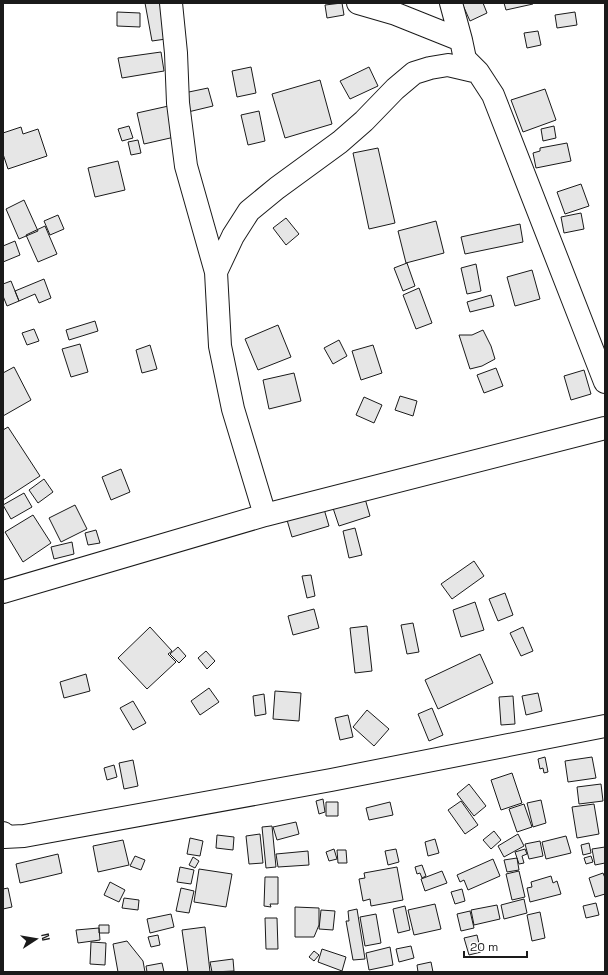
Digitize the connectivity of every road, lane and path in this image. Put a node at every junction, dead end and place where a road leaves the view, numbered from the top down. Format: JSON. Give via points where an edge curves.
{"nodes":[{"id":1,"x":171,"y":3,"type":"edge"},
{"id":2,"x":358,"y":3,"type":"edge"},
{"id":3,"x":451,"y":3,"type":"edge"},
{"id":4,"x":461,"y":40,"type":"junction"},
{"id":5,"x":478,"y":72,"type":"junction"},
{"id":6,"x":216,"y":272,"type":"junction"},
{"id":7,"x":605,"y":382,"type":"edge"},
{"id":8,"x":605,"y":428,"type":"edge"},
{"id":9,"x":265,"y":515,"type":"junction"},
{"id":10,"x":3,"y":592,"type":"edge"},
{"id":11,"x":605,"y":726,"type":"edge"},
{"id":12,"x":3,"y":833,"type":"edge"}],
"edges":[{"from":1,"to":6,"type":"street","via":[[178,103],[186,166]]},
{"from":2,"to":4,"type":"street","via":[[396,14]]},
{"from":3,"to":4,"type":"street"},
{"from":4,"to":5,"type":"street","via":[[465,59]]},
{"from":5,"to":6,"type":"street","via":[[448,65],[414,73],[364,122],[249,211],[232,236]]},
{"from":5,"to":7,"type":"street","via":[[493,95]]},
{"from":6,"to":9,"type":"street","via":[[220,346],[233,409]]},
{"from":8,"to":9,"type":"street"},
{"from":9,"to":10,"type":"street"},
{"from":11,"to":12,"type":"street","via":[[331,780],[24,836],[4,837]]}]}
